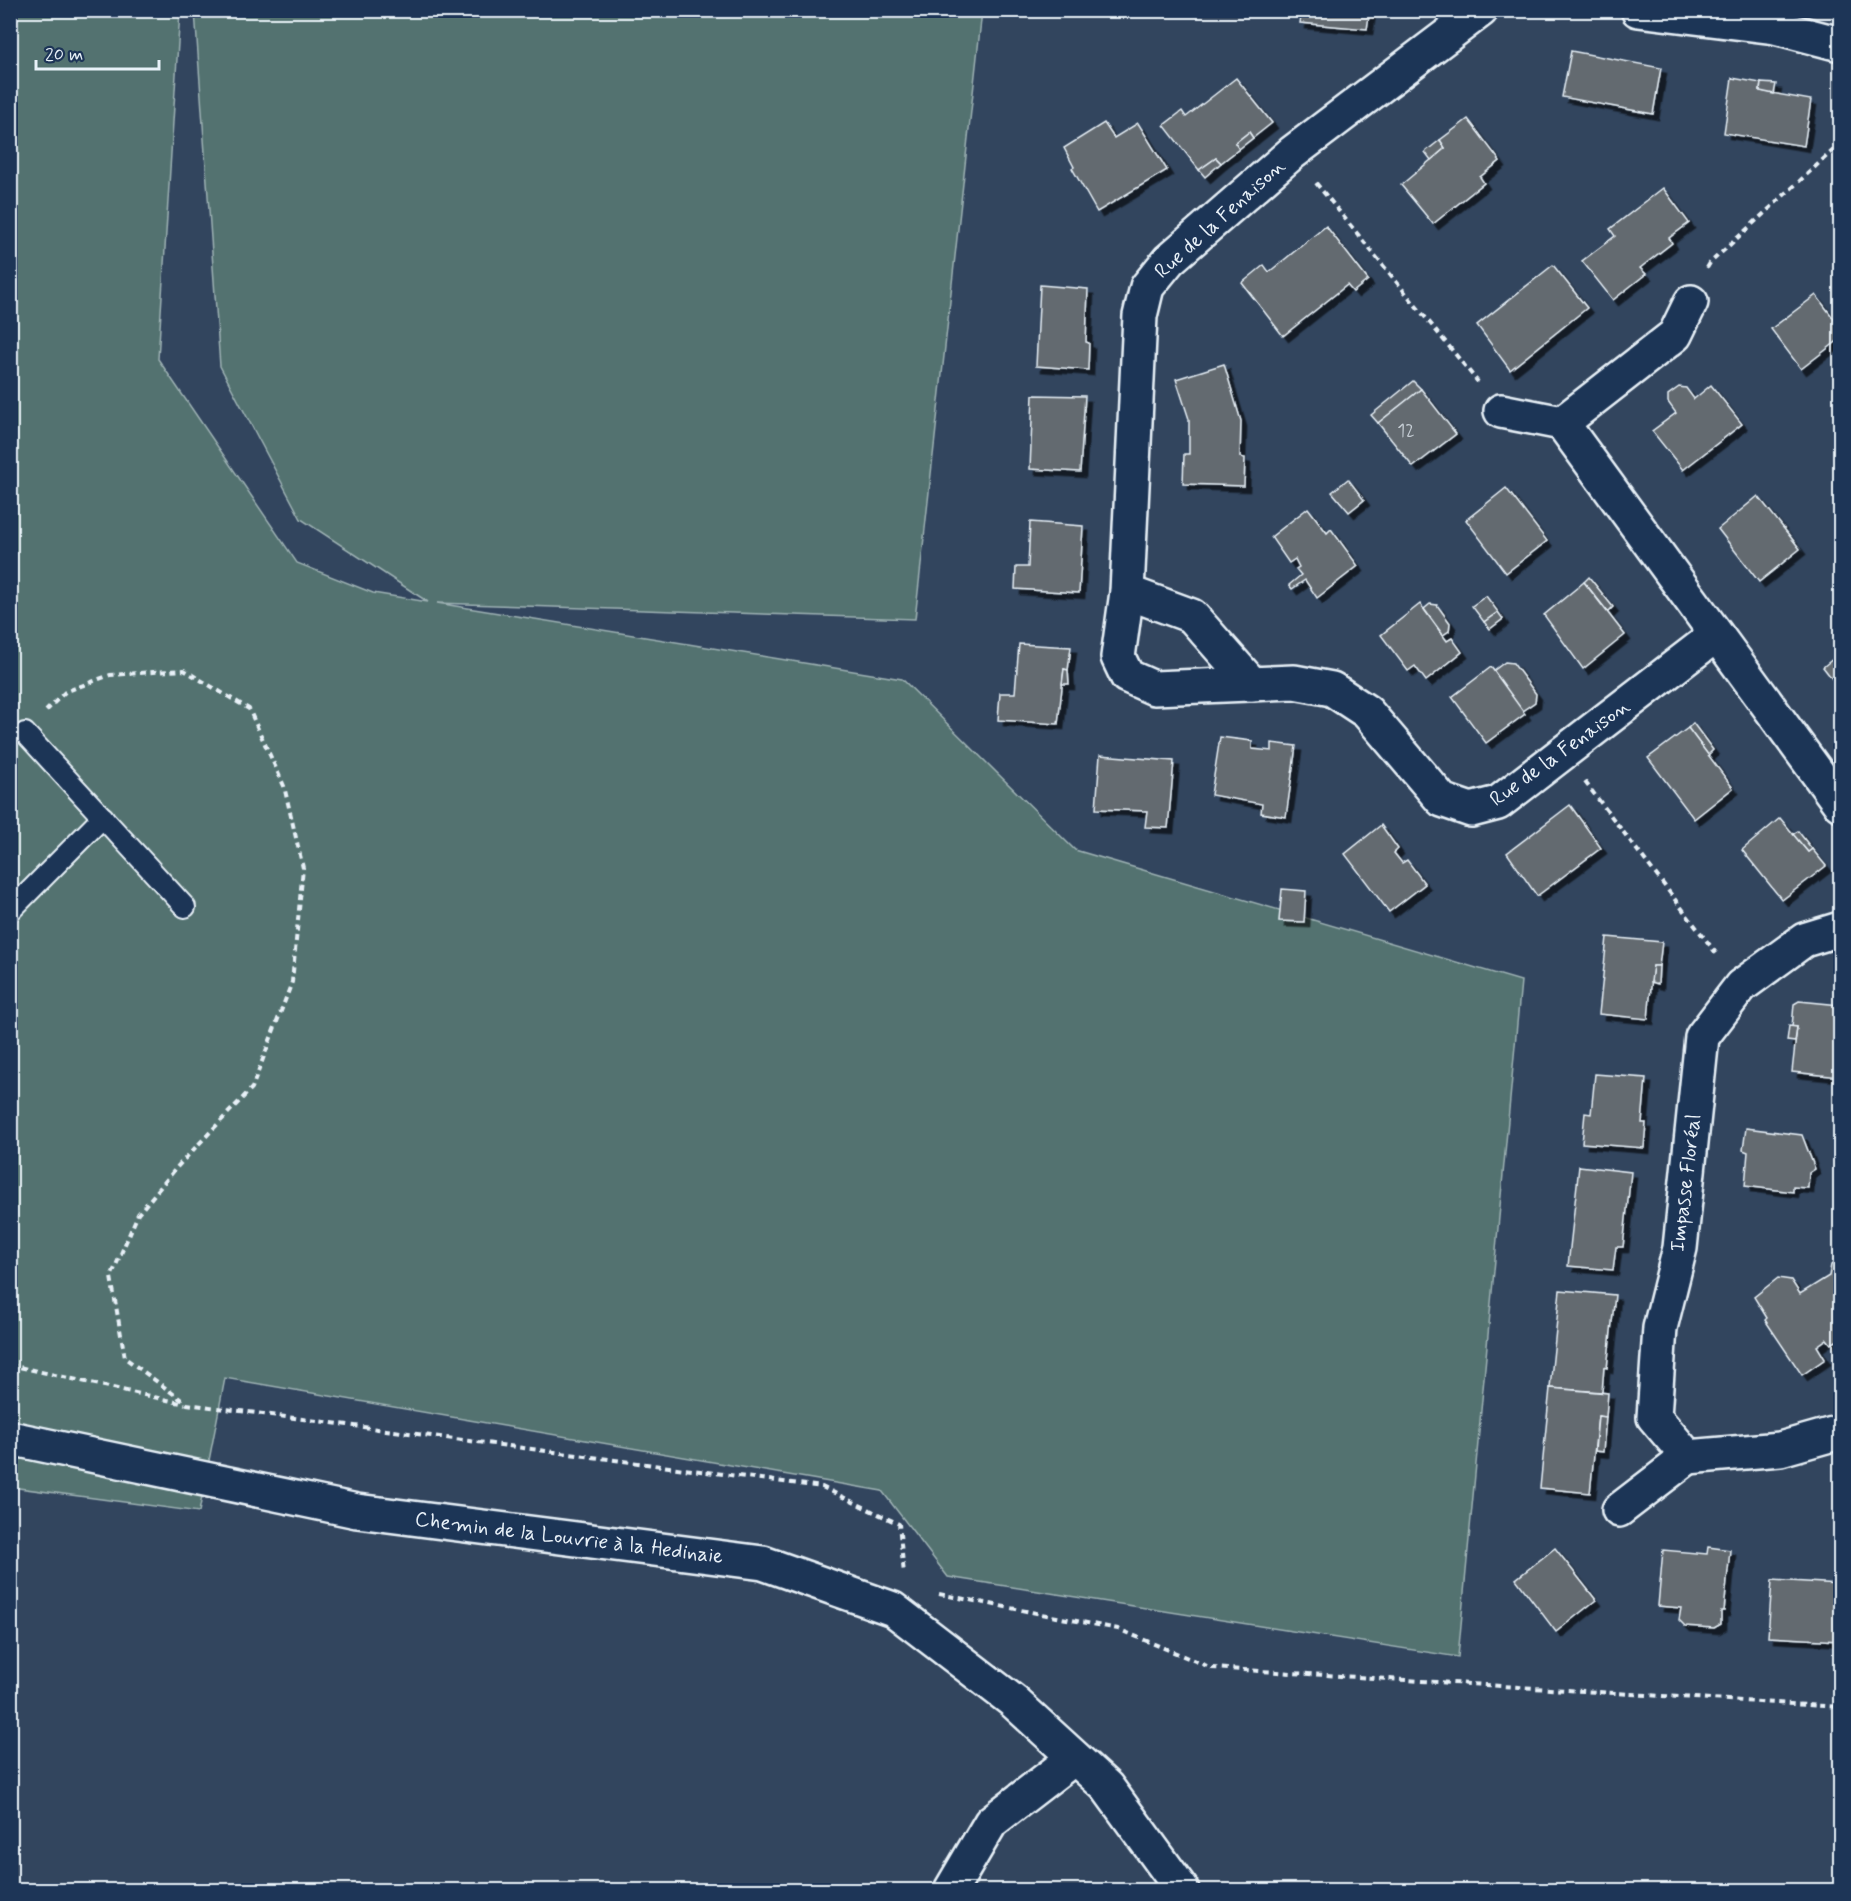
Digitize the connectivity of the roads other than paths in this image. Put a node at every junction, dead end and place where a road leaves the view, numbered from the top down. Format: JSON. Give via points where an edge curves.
{"nodes":[{"id":1,"x":1481,"y":10,"type":"edge"},
{"id":2,"x":1638,"y":10,"type":"edge"},
{"id":3,"x":1840,"y":44,"type":"edge"},
{"id":4,"x":1691,"y":302,"type":"road end"},
{"id":5,"x":1501,"y":411,"type":"road end"},
{"id":6,"x":1562,"y":423,"type":"junction"},
{"id":7,"x":1126,"y":592,"type":"junction"},
{"id":8,"x":1716,"y":635,"type":"junction"},
{"id":9,"x":1252,"y":684,"type":"junction"},
{"id":10,"x":25,"y":733,"type":"road end"},
{"id":11,"x":1840,"y":804,"type":"edge"},
{"id":12,"x":103,"y":817,"type":"junction"},
{"id":13,"x":185,"y":907,"type":"dead end"},
{"id":14,"x":10,"y":911,"type":"edge"},
{"id":15,"x":1840,"y":928,"type":"edge"},
{"id":16,"x":1840,"y":1432,"type":"edge"},
{"id":17,"x":10,"y":1438,"type":"edge"},
{"id":18,"x":1688,"y":1457,"type":"junction"},
{"id":19,"x":1619,"y":1510,"type":"dead end"},
{"id":20,"x":1074,"y":1758,"type":"junction"},
{"id":21,"x":951,"y":1890,"type":"edge"},
{"id":22,"x":1182,"y":1890,"type":"edge"}],
"edges":[{"from":1,"to":7,"type":"street","name":"Rue de la Fenaison","via":[[1292,153],[1169,260],[1147,287],[1140,316]]},
{"from":2,"to":3,"type":"street","via":[[1776,27]]},
{"from":4,"to":6,"type":"street","via":[[1675,335]]},
{"from":5,"to":6,"type":"street"},
{"from":6,"to":8,"type":"street"},
{"from":7,"to":9,"type":"street","via":[[1192,616]]},
{"from":7,"to":9,"type":"street","name":"Rue de la Fenaison","via":[[1118,657],[1127,676],[1154,688]]},
{"from":8,"to":9,"type":"street","name":"Rue de la Fenaison","via":[[1498,803],[1471,810],[1442,800],[1367,712],[1332,688],[1294,682]]},
{"from":8,"to":11,"type":"street"},
{"from":10,"to":12,"type":"lane"},
{"from":12,"to":13,"type":"lane"},
{"from":12,"to":14,"type":"lane"},
{"from":15,"to":18,"type":"street","name":"Impasse Floréal","via":[[1804,940],[1741,986],[1702,1037],[1680,1248],[1660,1328],[1654,1417]]},
{"from":16,"to":18,"type":"street","via":[[1780,1449]]},
{"from":17,"to":20,"type":"street","name":"Chemin de la Louvrie à la Hedinaie","via":[[357,1511],[762,1563],[893,1609],[1013,1701]]},
{"from":18,"to":19,"type":"street"},
{"from":20,"to":21,"type":"street","via":[[991,1822]]},
{"from":20,"to":22,"type":"street","name":"Chemin de la Louvrie à la Hedinaie","via":[[1107,1787]]}]}
